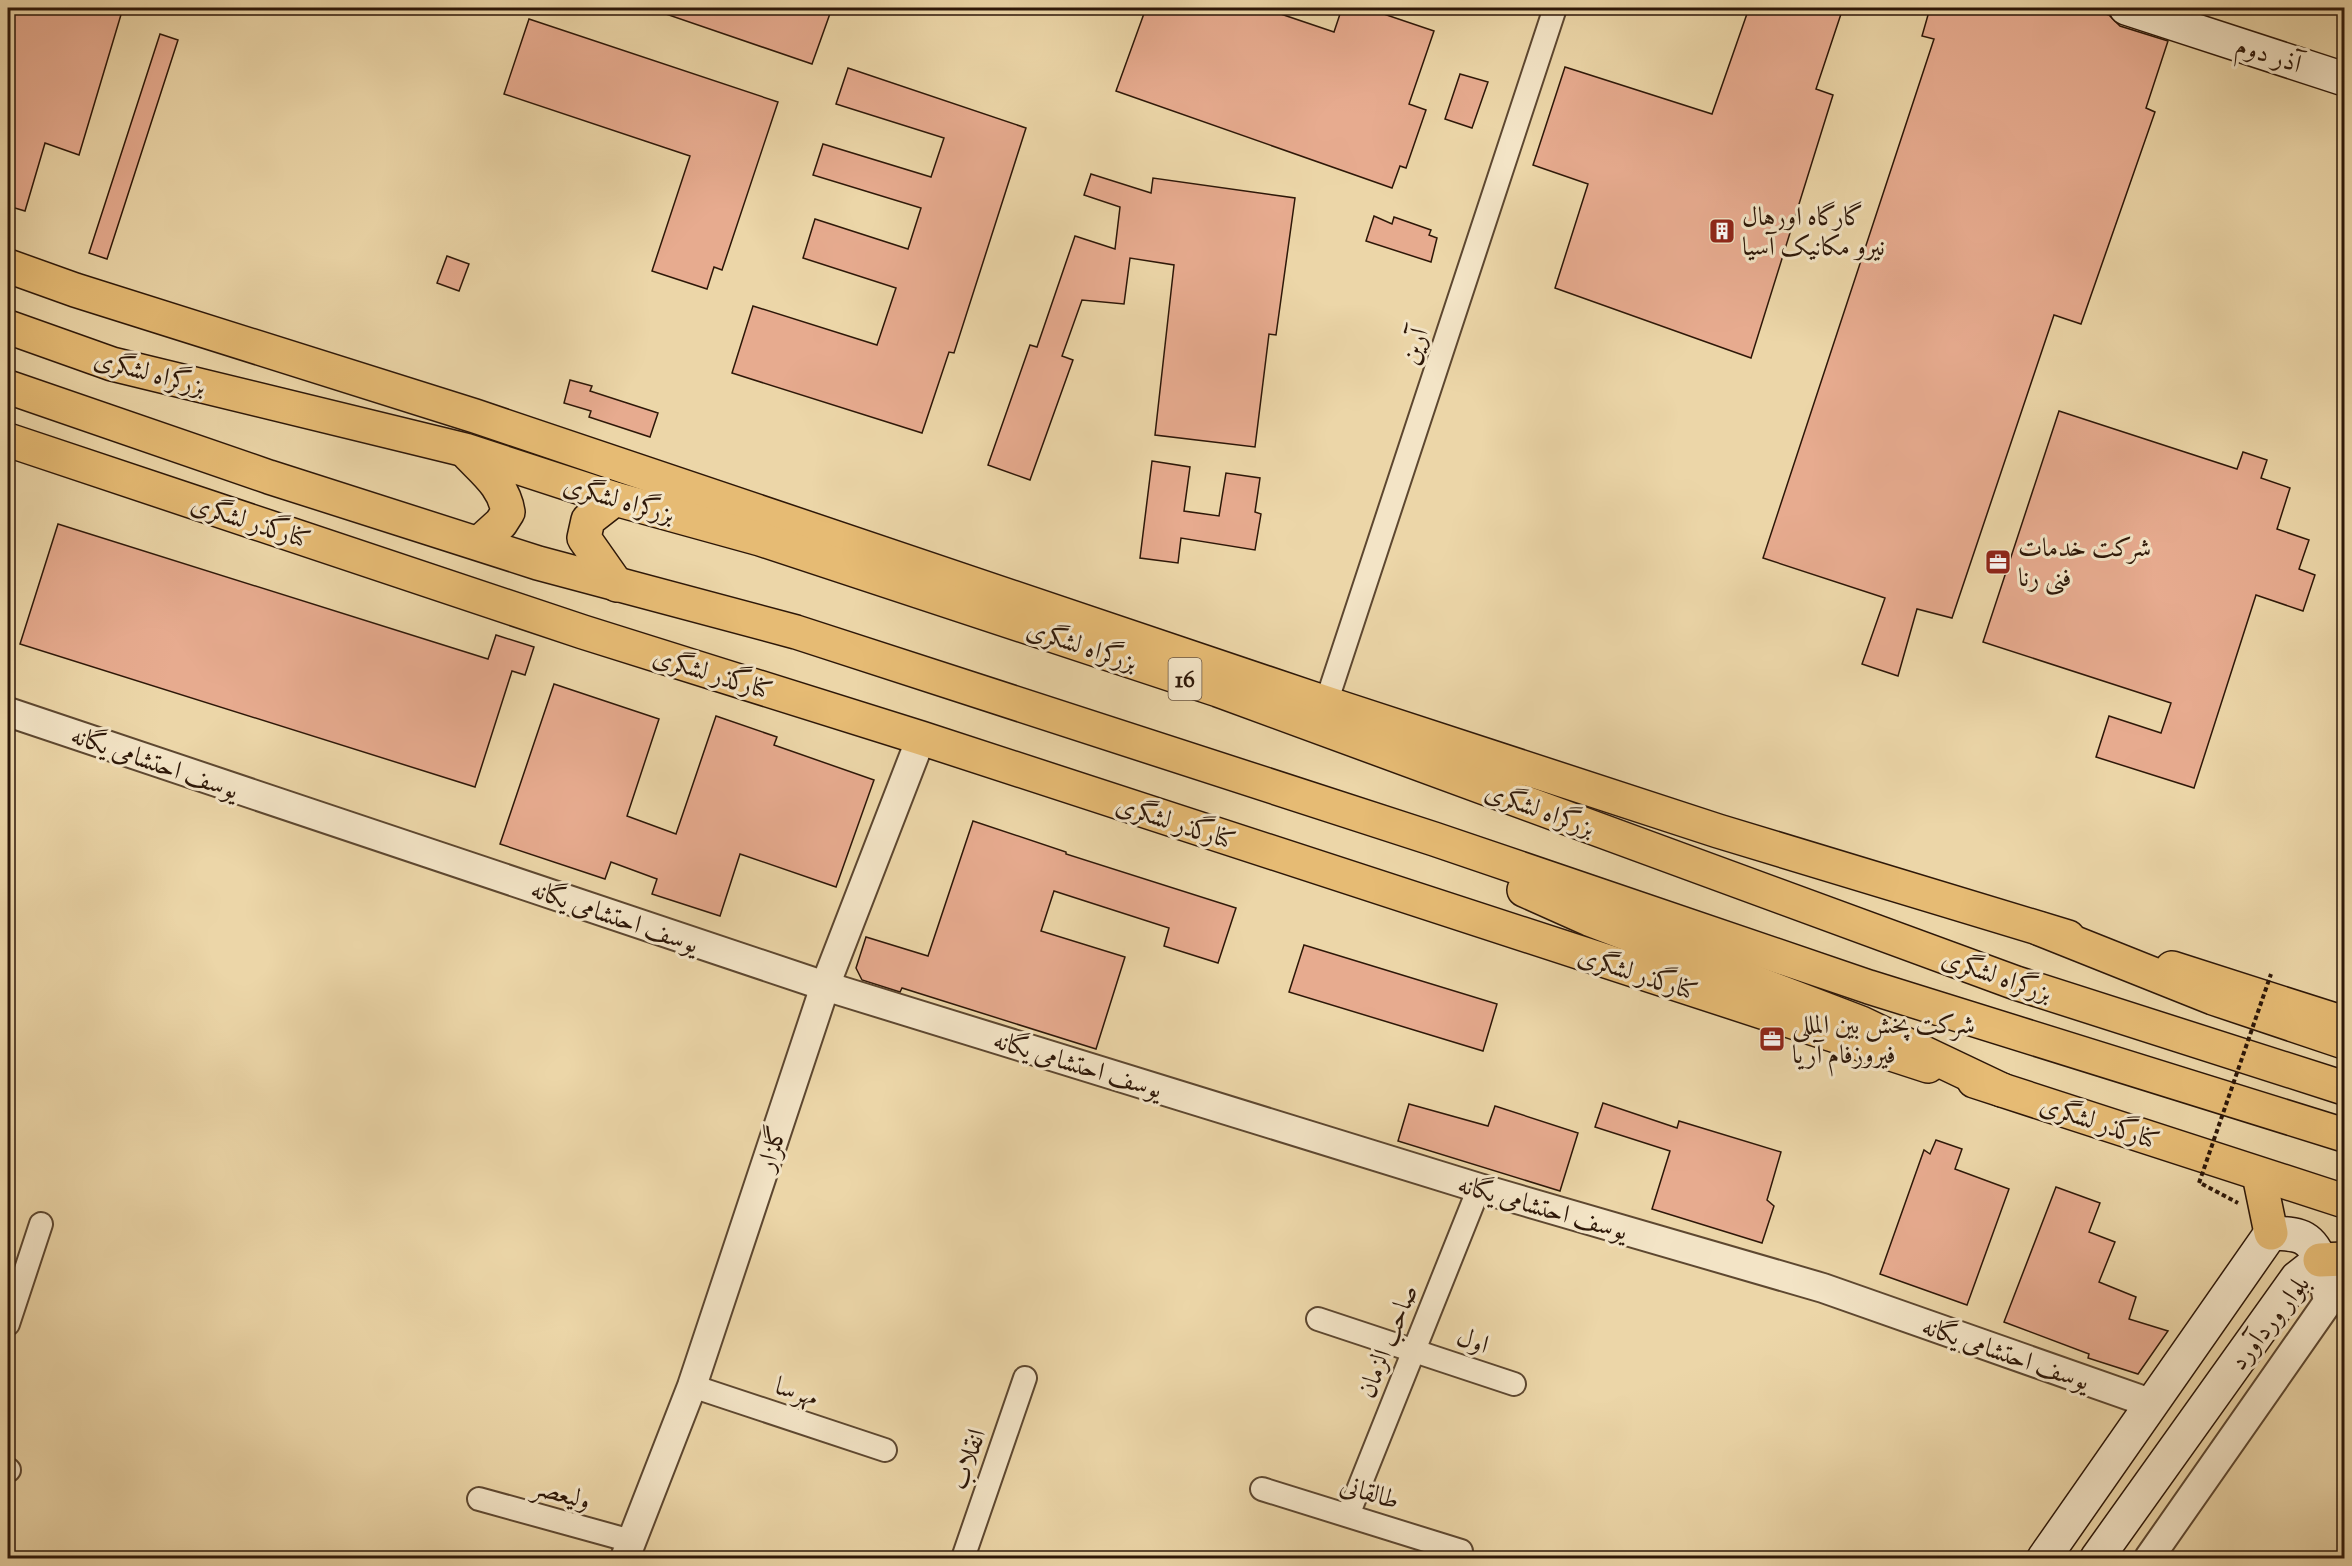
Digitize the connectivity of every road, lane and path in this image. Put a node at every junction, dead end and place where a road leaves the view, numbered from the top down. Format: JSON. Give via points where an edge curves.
{"nodes":[{"id":1,"x":1556,"y":8,"type":"edge"},
{"id":2,"x":2126,"y":8,"type":"edge"},
{"id":3,"x":2344,"y":79,"type":"edge"},
{"id":4,"x":8,"y":266,"type":"edge"},
{"id":5,"x":8,"y":327,"type":"edge"},
{"id":6,"x":8,"y":387,"type":"edge"},
{"id":7,"x":8,"y":440,"type":"edge"},
{"id":8,"x":465,"y":450,"type":"junction"},
{"id":9,"x":615,"y":499,"type":"junction"},
{"id":10,"x":479,"y":543,"type":"junction"},
{"id":11,"x":616,"y":585,"type":"junction"},
{"id":12,"x":1326,"y":703,"type":"junction"},
{"id":13,"x":8,"y":712,"type":"edge"},
{"id":14,"x":921,"y":738,"type":"junction"},
{"id":15,"x":1434,"y":839,"type":"junction"},
{"id":16,"x":2040,"y":929,"type":"junction"},
{"id":17,"x":2271,"y":974,"type":"dead end"},
{"id":18,"x":825,"y":986,"type":"junction"},
{"id":19,"x":2329,"y":1009,"type":"edge"},
{"id":20,"x":2344,"y":1023,"type":"edge"},
{"id":21,"x":2344,"y":1042,"type":"edge"},
{"id":22,"x":2344,"y":1088,"type":"edge"},
{"id":23,"x":2002,"y":1090,"type":"junction"},
{"id":24,"x":2344,"y":1135,"type":"edge"},
{"id":25,"x":2259,"y":1175,"type":"junction"},
{"id":26,"x":2199,"y":1183,"type":"dead end"},
{"id":27,"x":1479,"y":1188,"type":"junction"},
{"id":28,"x":2344,"y":1201,"type":"edge"},
{"id":29,"x":41,"y":1224,"type":"dead end"},
{"id":30,"x":2271,"y":1233,"type":"junction"},
{"id":31,"x":2332,"y":1259,"type":"edge"},
{"id":32,"x":1318,"y":1319,"type":"dead end"},
{"id":33,"x":8,"y":1324,"type":"edge"},
{"id":34,"x":1414,"y":1350,"type":"junction"},
{"id":35,"x":1025,"y":1378,"type":"dead end"},
{"id":36,"x":1514,"y":1384,"type":"dead end"},
{"id":37,"x":692,"y":1386,"type":"junction"},
{"id":38,"x":2153,"y":1404,"type":"junction"},
{"id":39,"x":885,"y":1450,"type":"dead end"},
{"id":40,"x":1262,"y":1490,"type":"dead end"},
{"id":41,"x":479,"y":1500,"type":"dead end"},
{"id":42,"x":1348,"y":1515,"type":"junction"},
{"id":43,"x":628,"y":1550,"type":"edge"},
{"id":44,"x":1461,"y":1551,"type":"dead end"},
{"id":45,"x":963,"y":1558,"type":"edge"},
{"id":46,"x":2043,"y":1558,"type":"edge"},
{"id":47,"x":2097,"y":1558,"type":"edge"},
{"id":48,"x":2149,"y":1558,"type":"edge"}],
"edges":[{"from":1,"to":12,"type":"street","name":"آرین"},
{"from":2,"to":3,"type":"main road","name":"آذر دوم"},
{"from":4,"to":12,"type":"main road","via":[[475,416]]},
{"from":5,"to":8,"type":"main road","name":"بزرگراه لشگری","number":"16","via":[[112,364]]},
{"from":6,"to":10,"type":"main road","name":"بزرگراه لشگری","via":[[269,477]]},
{"from":7,"to":14,"type":"main road","name":"کنارگذر لشگری","via":[[583,632]]},
{"from":8,"to":9,"type":"main road","name":"بزرگراه لشگری","number":"16"},
{"from":8,"to":10,"type":"main road","via":[[506,498],[508,512]]},
{"from":9,"to":11,"type":"main road","via":[[588,520],[584,538]]},
{"from":9,"to":22,"type":"main road","name":"بزرگراه لشگری","number":"16","via":[[760,539],[1218,690],[2016,983]]},
{"from":10,"to":11,"type":"main road","name":"بزرگراه لشگری"},
{"from":11,"to":15,"type":"main road","name":"بزرگراه لشگری","via":[[796,632]]},
{"from":12,"to":16,"type":"main road","via":[[1718,831]]},
{"from":13,"to":18,"type":"street","name":"یوسف احتشامی یگانه"},
{"from":14,"to":18,"type":"street","name":"گلزار"},
{"from":14,"to":23,"type":"main road","name":"کنارگذر لشگری"},
{"from":15,"to":23,"type":"main road","via":[[1503,881],[1589,920],[1861,1023]]},
{"from":15,"to":24,"type":"main road","name":"بزرگراه لشگری","via":[[1869,987]]},
{"from":16,"to":19,"type":"main road"},
{"from":16,"to":21,"type":"main road","via":[[2213,998]]},
{"from":17,"to":26,"type":"path","bridge":true},
{"from":18,"to":27,"type":"street","name":"یوسف احتشامی یگانه"},
{"from":18,"to":37,"type":"street","name":"گلزار"},
{"from":19,"to":20,"type":"main road"},
{"from":23,"to":25,"type":"main road","name":"کنارگذر لشگری"},
{"from":25,"to":28,"type":"main road","name":"کنارگذر لشگری"},
{"from":25,"to":30,"type":"main road"},
{"from":27,"to":34,"type":"street","name":"صاحب الزمان"},
{"from":27,"to":38,"type":"street","name":"یوسف احتشامی یگانه","via":[[1823,1288]]},
{"from":29,"to":33,"type":"street"},
{"from":30,"to":31,"type":"main road","via":[[2295,1234]]},
{"from":30,"to":38,"type":"main road","name":"بلوار وردآورد"},
{"from":31,"to":47,"type":"main road","name":"بلوار وردآورد","via":[[2297,1278]]},
{"from":31,"to":48,"type":"street","name":"بلوار وردآورد","via":[[2328,1302]]},
{"from":32,"to":34,"type":"street","name":"اول"},
{"from":34,"to":36,"type":"street","name":"اول"},
{"from":34,"to":42,"type":"street","name":"صاحب الزمان"},
{"from":35,"to":45,"type":"street","name":"انقلاب"},
{"from":37,"to":39,"type":"street","name":"مهرسا"},
{"from":37,"to":43,"type":"street","name":"گلزار"},
{"from":38,"to":46,"type":"main road","name":"بلوار وردآورد"},
{"from":40,"to":42,"type":"street","name":"طالقانی"},
{"from":41,"to":43,"type":"street","name":"ولیعصر"},
{"from":42,"to":44,"type":"street","name":"طالقانی"}]}
